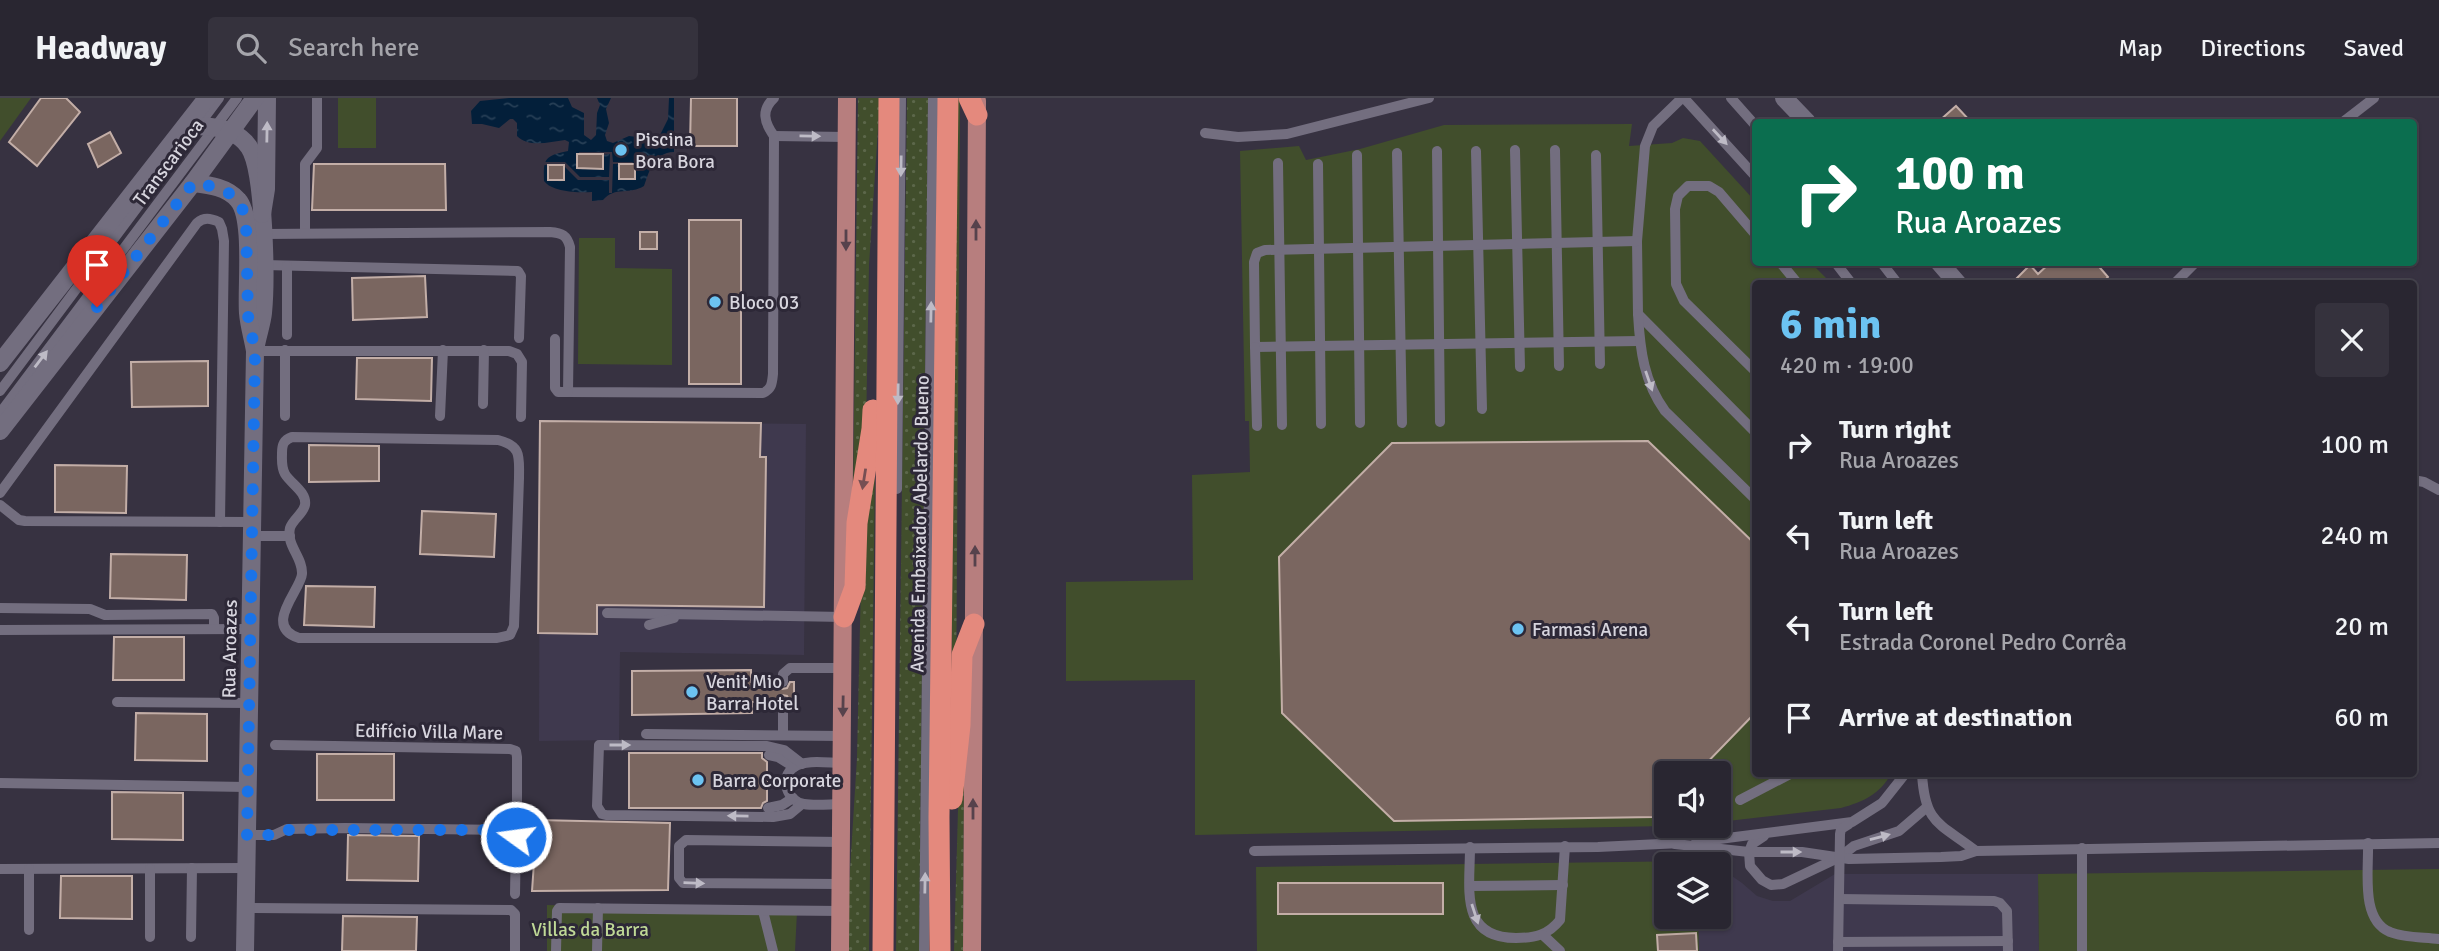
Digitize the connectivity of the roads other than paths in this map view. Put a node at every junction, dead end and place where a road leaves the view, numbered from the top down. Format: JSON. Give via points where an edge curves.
{"nodes":[{"id":1,"x":206,"y":98,"type":"edge"},
{"id":2,"x":219,"y":98,"type":"edge"},
{"id":3,"x":237,"y":98,"type":"edge"},
{"id":4,"x":255,"y":98,"type":"edge"},
{"id":5,"x":267,"y":98,"type":"edge"},
{"id":6,"x":317,"y":98,"type":"edge"},
{"id":7,"x":774,"y":98,"type":"edge"},
{"id":8,"x":846,"y":98,"type":"edge"},
{"id":9,"x":889,"y":98,"type":"edge"},
{"id":10,"x":901,"y":98,"type":"edge"},
{"id":11,"x":933,"y":98,"type":"edge"},
{"id":12,"x":948,"y":98,"type":"edge"},
{"id":13,"x":1429,"y":98,"type":"edge"},
{"id":14,"x":1683,"y":98,"type":"edge"},
{"id":15,"x":1731,"y":98,"type":"edge"},
{"id":16,"x":1784,"y":98,"type":"edge"},
{"id":17,"x":2374,"y":98,"type":"edge"},
{"id":18,"x":974,"y":104,"type":"edge"},
{"id":19,"x":1804,"y":119,"type":"edge"},
{"id":20,"x":2347,"y":119,"type":"edge"},
{"id":21,"x":1752,"y":122,"type":"edge"},
{"id":22,"x":207,"y":128,"type":"junction"},
{"id":23,"x":1205,"y":133,"type":"dead end"},
{"id":24,"x":774,"y":136,"type":"junction"},
{"id":25,"x":846,"y":137,"type":"junction"},
{"id":26,"x":1515,"y":150,"type":"dead end"},
{"id":27,"x":1555,"y":150,"type":"dead end"},
{"id":28,"x":1437,"y":151,"type":"dead end"},
{"id":29,"x":1476,"y":151,"type":"dead end"},
{"id":30,"x":1397,"y":153,"type":"dead end"},
{"id":31,"x":1357,"y":155,"type":"dead end"},
{"id":32,"x":1596,"y":155,"type":"dead end"},
{"id":33,"x":1278,"y":163,"type":"dead end"},
{"id":34,"x":1318,"y":164,"type":"dead end"},
{"id":35,"x":1752,"y":173,"type":"edge"},
{"id":36,"x":193,"y":183,"type":"junction"},
{"id":37,"x":261,"y":215,"type":"junction"},
{"id":38,"x":887,"y":217,"type":"junction"},
{"id":39,"x":1752,"y":230,"type":"edge"},
{"id":40,"x":305,"y":233,"type":"junction"},
{"id":41,"x":263,"y":234,"type":"junction"},
{"id":42,"x":1637,"y":241,"type":"junction"},
{"id":43,"x":1598,"y":242,"type":"junction"},
{"id":44,"x":1557,"y":243,"type":"junction"},
{"id":45,"x":1517,"y":244,"type":"junction"},
{"id":46,"x":1478,"y":245,"type":"junction"},
{"id":47,"x":1438,"y":246,"type":"junction"},
{"id":48,"x":1399,"y":247,"type":"junction"},
{"id":49,"x":1319,"y":248,"type":"junction"},
{"id":50,"x":1358,"y":248,"type":"junction"},
{"id":51,"x":1278,"y":250,"type":"junction"},
{"id":52,"x":264,"y":265,"type":"junction"},
{"id":53,"x":287,"y":266,"type":"junction"},
{"id":54,"x":1783,"y":266,"type":"edge"},
{"id":55,"x":1838,"y":266,"type":"edge"},
{"id":56,"x":1884,"y":266,"type":"edge"},
{"id":57,"x":1942,"y":266,"type":"edge"},
{"id":58,"x":2192,"y":266,"type":"edge"},
{"id":59,"x":1795,"y":280,"type":"edge"},
{"id":60,"x":1849,"y":280,"type":"edge"},
{"id":61,"x":1895,"y":280,"type":"edge"},
{"id":62,"x":1955,"y":280,"type":"edge"},
{"id":63,"x":2178,"y":280,"type":"edge"},
{"id":64,"x":1638,"y":314,"type":"junction"},
{"id":65,"x":286,"y":335,"type":"dead end"},
{"id":66,"x":519,"y":338,"type":"dead end"},
{"id":67,"x":555,"y":339,"type":"dead end"},
{"id":68,"x":1639,"y":341,"type":"junction"},
{"id":69,"x":1558,"y":342,"type":"junction"},
{"id":70,"x":1600,"y":342,"type":"junction"},
{"id":71,"x":1519,"y":343,"type":"junction"},
{"id":72,"x":1439,"y":344,"type":"junction"},
{"id":73,"x":1481,"y":344,"type":"junction"},
{"id":74,"x":1400,"y":345,"type":"junction"},
{"id":75,"x":1320,"y":346,"type":"junction"},
{"id":76,"x":1359,"y":346,"type":"junction"},
{"id":77,"x":1255,"y":347,"type":"junction"},
{"id":78,"x":1280,"y":347,"type":"junction"},
{"id":79,"x":255,"y":349,"type":"junction"},
{"id":80,"x":285,"y":350,"type":"junction"},
{"id":81,"x":443,"y":350,"type":"junction"},
{"id":82,"x":484,"y":350,"type":"junction"},
{"id":83,"x":0,"y":363,"type":"edge"},
{"id":84,"x":1600,"y":364,"type":"dead end"},
{"id":85,"x":1559,"y":366,"type":"dead end"},
{"id":86,"x":1520,"y":367,"type":"dead end"},
{"id":87,"x":1752,"y":368,"type":"edge"},
{"id":88,"x":0,"y":391,"type":"edge"},
{"id":89,"x":568,"y":392,"type":"junction"},
{"id":90,"x":483,"y":404,"type":"dead end"},
{"id":91,"x":1482,"y":409,"type":"dead end"},
{"id":92,"x":0,"y":413,"type":"edge"},
{"id":93,"x":285,"y":416,"type":"dead end"},
{"id":94,"x":440,"y":416,"type":"dead end"},
{"id":95,"x":521,"y":417,"type":"dead end"},
{"id":96,"x":1440,"y":422,"type":"dead end"},
{"id":97,"x":1360,"y":423,"type":"dead end"},
{"id":98,"x":1402,"y":423,"type":"dead end"},
{"id":99,"x":1321,"y":424,"type":"dead end"},
{"id":100,"x":1282,"y":425,"type":"dead end"},
{"id":101,"x":1257,"y":426,"type":"dead end"},
{"id":102,"x":1752,"y":429,"type":"edge"},
{"id":103,"x":0,"y":431,"type":"edge"},
{"id":104,"x":2417,"y":481,"type":"edge"},
{"id":105,"x":2439,"y":490,"type":"edge"},
{"id":106,"x":0,"y":493,"type":"edge"},
{"id":107,"x":1752,"y":496,"type":"edge"},
{"id":108,"x":0,"y":505,"type":"edge"},
{"id":109,"x":220,"y":522,"type":"junction"},
{"id":110,"x":251,"y":529,"type":"junction"},
{"id":111,"x":290,"y":536,"type":"junction"},
{"id":112,"x":0,"y":608,"type":"edge"},
{"id":113,"x":607,"y":613,"type":"dead end"},
{"id":114,"x":684,"y":615,"type":"junction"},
{"id":115,"x":844,"y":617,"type":"junction"},
{"id":116,"x":975,"y":624,"type":"junction"},
{"id":117,"x":649,"y":625,"type":"dead end"},
{"id":118,"x":214,"y":629,"type":"junction"},
{"id":119,"x":250,"y":629,"type":"junction"},
{"id":120,"x":0,"y":630,"type":"edge"},
{"id":121,"x":844,"y":668,"type":"junction"},
{"id":122,"x":783,"y":682,"type":"dead end"},
{"id":123,"x":117,"y":702,"type":"dead end"},
{"id":124,"x":783,"y":702,"type":"dead end"},
{"id":125,"x":249,"y":703,"type":"junction"},
{"id":126,"x":646,"y":734,"type":"dead end"},
{"id":127,"x":783,"y":735,"type":"junction"},
{"id":128,"x":843,"y":736,"type":"junction"},
{"id":129,"x":275,"y":745,"type":"dead end"},
{"id":130,"x":769,"y":755,"type":"dead end"},
{"id":131,"x":842,"y":763,"type":"junction"},
{"id":132,"x":798,"y":765,"type":"junction"},
{"id":133,"x":1784,"y":777,"type":"edge"},
{"id":134,"x":1903,"y":777,"type":"edge"},
{"id":135,"x":1922,"y":777,"type":"edge"},
{"id":136,"x":0,"y":783,"type":"edge"},
{"id":137,"x":247,"y":787,"type":"junction"},
{"id":138,"x":1740,"y":800,"type":"dead end"},
{"id":139,"x":797,"y":801,"type":"junction"},
{"id":140,"x":843,"y":804,"type":"junction"},
{"id":141,"x":1927,"y":807,"type":"junction"},
{"id":142,"x":768,"y":808,"type":"dead end"},
{"id":143,"x":517,"y":817,"type":"dead end"},
{"id":144,"x":1852,"y":822,"type":"junction"},
{"id":145,"x":1767,"y":834,"type":"junction"},
{"id":146,"x":247,"y":835,"type":"junction"},
{"id":147,"x":842,"y":842,"type":"junction"},
{"id":148,"x":2368,"y":843,"type":"junction"},
{"id":149,"x":2439,"y":843,"type":"edge"},
{"id":150,"x":1675,"y":844,"type":"junction"},
{"id":151,"x":1564,"y":846,"type":"junction"},
{"id":152,"x":1470,"y":847,"type":"junction"},
{"id":153,"x":2082,"y":848,"type":"junction"},
{"id":154,"x":1254,"y":851,"type":"dead end"},
{"id":155,"x":1976,"y":851,"type":"junction"},
{"id":156,"x":1749,"y":852,"type":"junction"},
{"id":157,"x":1840,"y":857,"type":"junction"},
{"id":158,"x":192,"y":868,"type":"junction"},
{"id":159,"x":246,"y":868,"type":"junction"},
{"id":160,"x":150,"y":869,"type":"junction"},
{"id":161,"x":0,"y":870,"type":"edge"},
{"id":162,"x":29,"y":870,"type":"junction"},
{"id":163,"x":841,"y":884,"type":"junction"},
{"id":164,"x":1563,"y":885,"type":"junction"},
{"id":165,"x":1470,"y":886,"type":"junction"},
{"id":166,"x":515,"y":894,"type":"dead end"},
{"id":167,"x":1839,"y":899,"type":"junction"},
{"id":168,"x":246,"y":908,"type":"junction"},
{"id":169,"x":598,"y":908,"type":"junction"},
{"id":170,"x":763,"y":911,"type":"junction"},
{"id":171,"x":841,"y":911,"type":"junction"},
{"id":172,"x":29,"y":930,"type":"dead end"},
{"id":173,"x":1543,"y":935,"type":"junction"},
{"id":174,"x":150,"y":937,"type":"dead end"},
{"id":175,"x":191,"y":937,"type":"dead end"},
{"id":176,"x":2439,"y":939,"type":"edge"},
{"id":177,"x":2008,"y":946,"type":"edge"},
{"id":178,"x":1838,"y":947,"type":"edge"},
{"id":179,"x":245,"y":951,"type":"edge"},
{"id":180,"x":515,"y":951,"type":"edge"},
{"id":181,"x":556,"y":951,"type":"edge"},
{"id":182,"x":597,"y":951,"type":"edge"},
{"id":183,"x":773,"y":951,"type":"edge"},
{"id":184,"x":841,"y":951,"type":"edge"},
{"id":185,"x":883,"y":951,"type":"edge"},
{"id":186,"x":891,"y":951,"type":"edge"},
{"id":187,"x":925,"y":951,"type":"edge"},
{"id":188,"x":940,"y":951,"type":"edge"},
{"id":189,"x":947,"y":951,"type":"edge"},
{"id":190,"x":972,"y":951,"type":"edge"},
{"id":191,"x":1560,"y":951,"type":"edge"},
{"id":192,"x":2082,"y":951,"type":"edge"}],
"edges":[{"from":1,"to":22,"type":"street"},
{"from":2,"to":22,"type":"lane","name":"Transcarioca"},
{"from":3,"to":22,"type":"lane","name":"Transcarioca"},
{"from":4,"to":22,"type":"street"},
{"from":37,"to":5,"type":"street","one_way":true,"via":[[266,190]]},
{"from":6,"to":40,"type":"lane","via":[[317,148],[305,164]]},
{"from":7,"to":24,"type":"lane","via":[[764,116]]},
{"from":8,"to":25,"type":"main road"},
{"from":9,"to":38,"type":"highway","name":"Avenida Embaixador Abelardo Bueno"},
{"from":10,"to":186,"type":"lane","one_way":true},
{"from":187,"to":11,"type":"lane","one_way":true},
{"from":12,"to":188,"type":"highway","name":"Avenida Embaixador Abelardo Bueno"},
{"from":13,"to":23,"type":"lane","via":[[1287,134],[1238,137]]},
{"from":14,"to":35,"type":"lane","one_way":true},
{"from":14,"to":42,"type":"lane","via":[[1653,126],[1645,146]]},
{"from":15,"to":21,"type":"lane"},
{"from":16,"to":19,"type":"street"},
{"from":17,"to":20,"type":"lane"},
{"from":116,"to":18,"type":"main road","one_way":true},
{"from":22,"to":36,"type":"street"},
{"from":22,"to":37,"type":"street","name":"Rua Aroazes","via":[[244,141],[251,152]]},
{"from":22,"to":83,"type":"street"},
{"from":22,"to":88,"type":"lane","name":"Transcarioca"},
{"from":92,"to":22,"type":"lane","name":"Transcarioca","one_way":true},
{"from":24,"to":25,"type":"lane","one_way":true},
{"from":24,"to":89,"type":"lane","via":[[773,374],[769,390],[754,394]]},
{"from":25,"to":115,"type":"main road","one_way":true},
{"from":26,"to":45,"type":"lane"},
{"from":27,"to":44,"type":"lane"},
{"from":28,"to":47,"type":"lane"},
{"from":29,"to":46,"type":"lane"},
{"from":30,"to":48,"type":"lane"},
{"from":31,"to":50,"type":"lane"},
{"from":32,"to":43,"type":"lane"},
{"from":33,"to":51,"type":"lane"},
{"from":34,"to":49,"type":"lane"},
{"from":36,"to":79,"type":"street","name":"Rua Aroazes","via":[[222,189],[243,207],[248,316]]},
{"from":36,"to":103,"type":"street"},
{"from":37,"to":41,"type":"street","name":"Rua Aroazes"},
{"from":38,"to":115,"type":"highway","one_way":true,"via":[[875,291],[872,429],[857,523],[855,587]]},
{"from":38,"to":185,"type":"highway","name":"Avenida Embaixador Abelardo Bueno"},
{"from":39,"to":87,"type":"lane","via":[[1709,186],[1688,186],[1678,196],[1676,284],[1684,301]]},
{"from":40,"to":41,"type":"lane"},
{"from":40,"to":89,"type":"lane","via":[[564,234],[570,247]]},
{"from":41,"to":52,"type":"street","name":"Rua Aroazes"},
{"from":42,"to":43,"type":"lane"},
{"from":42,"to":64,"type":"lane"},
{"from":43,"to":44,"type":"lane"},
{"from":43,"to":70,"type":"lane"},
{"from":44,"to":45,"type":"lane"},
{"from":44,"to":69,"type":"lane"},
{"from":45,"to":46,"type":"lane"},
{"from":45,"to":71,"type":"lane"},
{"from":46,"to":47,"type":"lane"},
{"from":46,"to":73,"type":"lane"},
{"from":47,"to":48,"type":"lane"},
{"from":47,"to":72,"type":"lane"},
{"from":48,"to":50,"type":"lane"},
{"from":48,"to":74,"type":"lane"},
{"from":49,"to":50,"type":"lane"},
{"from":49,"to":51,"type":"lane"},
{"from":49,"to":75,"type":"lane"},
{"from":50,"to":76,"type":"lane"},
{"from":51,"to":77,"type":"lane","via":[[1257,253],[1254,262]]},
{"from":51,"to":78,"type":"lane"},
{"from":52,"to":53,"type":"lane"},
{"from":52,"to":79,"type":"street","name":"Rua Aroazes","via":[[263,315]]},
{"from":53,"to":65,"type":"lane"},
{"from":53,"to":66,"type":"lane","via":[[518,271]]},
{"from":54,"to":59,"type":"lane"},
{"from":55,"to":60,"type":"lane"},
{"from":56,"to":61,"type":"lane"},
{"from":57,"to":62,"type":"street"},
{"from":58,"to":63,"type":"lane"},
{"from":64,"to":68,"type":"lane"},
{"from":64,"to":102,"type":"lane"},
{"from":67,"to":89,"type":"lane","via":[[554,385],[558,391]]},
{"from":68,"to":70,"type":"lane"},
{"from":68,"to":107,"type":"lane","one_way":true,"via":[[1656,400]]},
{"from":69,"to":70,"type":"lane"},
{"from":69,"to":71,"type":"lane"},
{"from":69,"to":85,"type":"lane"},
{"from":70,"to":84,"type":"lane"},
{"from":71,"to":73,"type":"lane"},
{"from":71,"to":86,"type":"lane"},
{"from":72,"to":73,"type":"lane"},
{"from":72,"to":74,"type":"lane"},
{"from":72,"to":96,"type":"lane"},
{"from":73,"to":91,"type":"lane"},
{"from":74,"to":76,"type":"lane"},
{"from":74,"to":98,"type":"lane"},
{"from":75,"to":76,"type":"lane"},
{"from":75,"to":78,"type":"lane"},
{"from":75,"to":99,"type":"lane"},
{"from":76,"to":97,"type":"lane"},
{"from":77,"to":78,"type":"lane"},
{"from":77,"to":101,"type":"lane"},
{"from":78,"to":100,"type":"lane"},
{"from":79,"to":80,"type":"lane"},
{"from":79,"to":110,"type":"street","name":"Rua Aroazes"},
{"from":80,"to":81,"type":"lane"},
{"from":80,"to":93,"type":"lane"},
{"from":81,"to":82,"type":"lane"},
{"from":81,"to":94,"type":"lane"},
{"from":82,"to":90,"type":"lane"},
{"from":82,"to":95,"type":"lane","via":[[509,351],[521,357]]},
{"from":104,"to":105,"type":"lane"},
{"from":106,"to":109,"type":"lane","via":[[197,223],[208,219],[219,222],[224,241]]},
{"from":108,"to":109,"type":"lane","via":[[25,521]]},
{"from":109,"to":110,"type":"lane"},
{"from":110,"to":111,"type":"lane"},
{"from":110,"to":119,"type":"street","name":"Rua Aroazes"},
{"from":111,"to":111,"type":"lane","via":[[305,500],[284,472],[282,446],[287,438],[498,440],[517,449],[514,626],[506,637],[293,636],[284,615],[302,575]]},
{"from":112,"to":118,"type":"lane","via":[[90,609],[105,615],[212,614]]},
{"from":113,"to":114,"type":"lane"},
{"from":114,"to":115,"type":"lane"},
{"from":114,"to":117,"type":"lane"},
{"from":115,"to":121,"type":"main road"},
{"from":116,"to":189,"type":"highway","via":[[962,655]]},
{"from":190,"to":116,"type":"main road","one_way":true},
{"from":118,"to":119,"type":"lane"},
{"from":118,"to":120,"type":"lane"},
{"from":119,"to":125,"type":"street","name":"Rua Aroazes"},
{"from":121,"to":122,"type":"lane","via":[[790,668],[783,674]]},
{"from":121,"to":128,"type":"main road","one_way":true},
{"from":123,"to":125,"type":"lane"},
{"from":124,"to":127,"type":"lane"},
{"from":125,"to":137,"type":"street","name":"Rua Aroazes"},
{"from":126,"to":127,"type":"lane"},
{"from":127,"to":128,"type":"lane"},
{"from":128,"to":131,"type":"main road"},
{"from":129,"to":143,"type":"lane","name":"Edifício Villa Mare","via":[[510,749],[517,757]]},
{"from":130,"to":132,"type":"lane"},
{"from":131,"to":132,"type":"lane"},
{"from":131,"to":140,"type":"main road"},
{"from":132,"to":139,"type":"lane","via":[[789,771],[785,782]]},
{"from":139,"to":132,"type":"lane","one_way":true,"via":[[790,814],[773,817],[606,815],[597,806],[599,745],[767,746],[784,750]]},
{"from":133,"to":138,"type":"lane"},
{"from":134,"to":144,"type":"lane","via":[[1882,803]]},
{"from":135,"to":141,"type":"lane"},
{"from":136,"to":137,"type":"lane"},
{"from":137,"to":146,"type":"street","name":"Rua Aroazes"},
{"from":139,"to":140,"type":"lane"},
{"from":139,"to":142,"type":"lane"},
{"from":140,"to":147,"type":"main road"},
{"from":141,"to":155,"type":"lane","via":[[1942,829]]},
{"from":157,"to":141,"type":"lane","one_way":true,"via":[[1854,846],[1899,831]]},
{"from":144,"to":145,"type":"lane"},
{"from":144,"to":157,"type":"lane","via":[[1841,829]]},
{"from":145,"to":150,"type":"lane"},
{"from":145,"to":156,"type":"lane","via":[[1752,844]]},
{"from":146,"to":159,"type":"street","name":"Rua Aroazes"},
{"from":146,"to":166,"type":"lane","via":[[345,828],[509,830],[516,837]]},
{"from":147,"to":163,"type":"main road"},
{"from":147,"to":163,"type":"lane","one_way":true,"via":[[686,840],[679,846],[683,883]]},
{"from":148,"to":149,"type":"lane"},
{"from":148,"to":153,"type":"lane"},
{"from":148,"to":176,"type":"lane","via":[[2370,908],[2375,921],[2393,933]]},
{"from":150,"to":151,"type":"lane"},
{"from":150,"to":156,"type":"lane"},
{"from":151,"to":152,"type":"lane"},
{"from":151,"to":164,"type":"lane"},
{"from":152,"to":154,"type":"lane"},
{"from":152,"to":165,"type":"lane"},
{"from":153,"to":155,"type":"lane"},
{"from":153,"to":192,"type":"lane"},
{"from":155,"to":157,"type":"lane","via":[[1941,857]]},
{"from":156,"to":157,"type":"lane","one_way":true},
{"from":156,"to":157,"type":"lane","via":[[1755,874],[1771,885],[1783,884]]},
{"from":157,"to":167,"type":"lane"},
{"from":158,"to":159,"type":"lane"},
{"from":158,"to":160,"type":"lane"},
{"from":158,"to":175,"type":"lane"},
{"from":159,"to":168,"type":"street","name":"Rua Aroazes"},
{"from":160,"to":162,"type":"lane"},
{"from":160,"to":174,"type":"lane"},
{"from":161,"to":162,"type":"lane"},
{"from":162,"to":172,"type":"lane"},
{"from":163,"to":171,"type":"main road"},
{"from":164,"to":165,"type":"lane"},
{"from":164,"to":173,"type":"lane","via":[[1560,920]]},
{"from":165,"to":173,"type":"lane","one_way":true,"via":[[1472,914],[1488,933],[1501,938]]},
{"from":167,"to":177,"type":"lane","via":[[1994,901],[2007,911]]},
{"from":167,"to":178,"type":"lane"},
{"from":168,"to":179,"type":"street","name":"Rua Aroazes"},
{"from":168,"to":180,"type":"lane","via":[[511,909],[515,914]]},
{"from":169,"to":170,"type":"lane"},
{"from":169,"to":181,"type":"lane","via":[[557,909]]},
{"from":169,"to":182,"type":"lane"},
{"from":170,"to":171,"type":"lane"},
{"from":170,"to":183,"type":"lane"},
{"from":171,"to":184,"type":"main road"},
{"from":173,"to":191,"type":"lane"},
{"from":177,"to":178,"type":"lane"}]}
